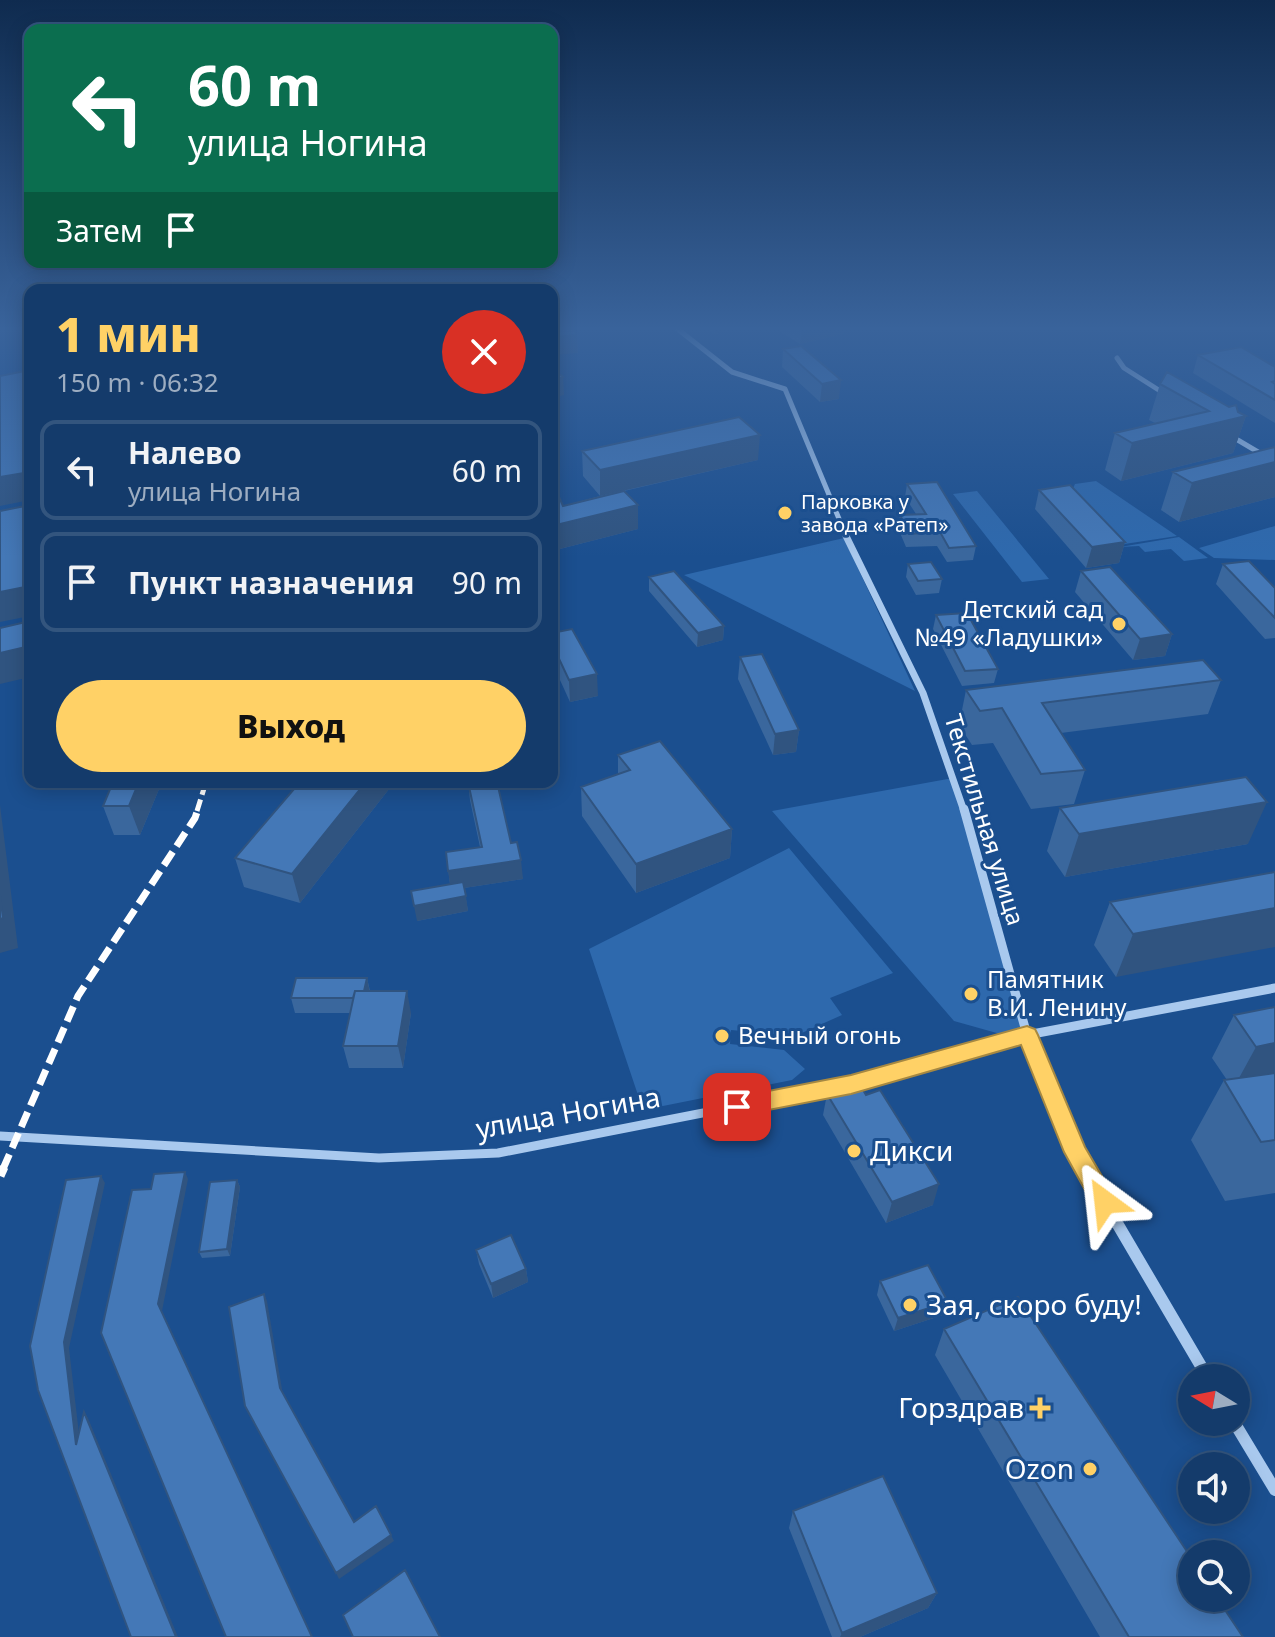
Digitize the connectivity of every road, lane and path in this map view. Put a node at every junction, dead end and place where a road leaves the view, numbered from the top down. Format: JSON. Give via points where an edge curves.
{"nodes":[{"id":1,"x":791,"y":403,"type":"edge"},
{"id":2,"x":1227,"y":433,"type":"edge"},
{"id":3,"x":1275,"y":462,"type":"edge"},
{"id":4,"x":1275,"y":988,"type":"edge"},
{"id":5,"x":1027,"y":1035,"type":"junction"},
{"id":6,"x":0,"y":1136,"type":"edge"},
{"id":7,"x":1200,"y":1364,"type":"edge"},
{"id":8,"x":1242,"y":1436,"type":"edge"},
{"id":9,"x":1275,"y":1490,"type":"edge"}],
"edges":[{"from":1,"to":5,"type":"street","name":"Текстильная улица","via":[[846,535],[923,693],[955,778]]},
{"from":2,"to":3,"type":"street"},
{"from":4,"to":5,"type":"street","name":"улица Ногина"},
{"from":5,"to":6,"type":"street","name":"улица Ногина","via":[[851,1084],[498,1153],[379,1158]]},
{"from":5,"to":7,"type":"street","name":"Текстильная улица","via":[[1075,1152]]},
{"from":8,"to":9,"type":"street"}]}
